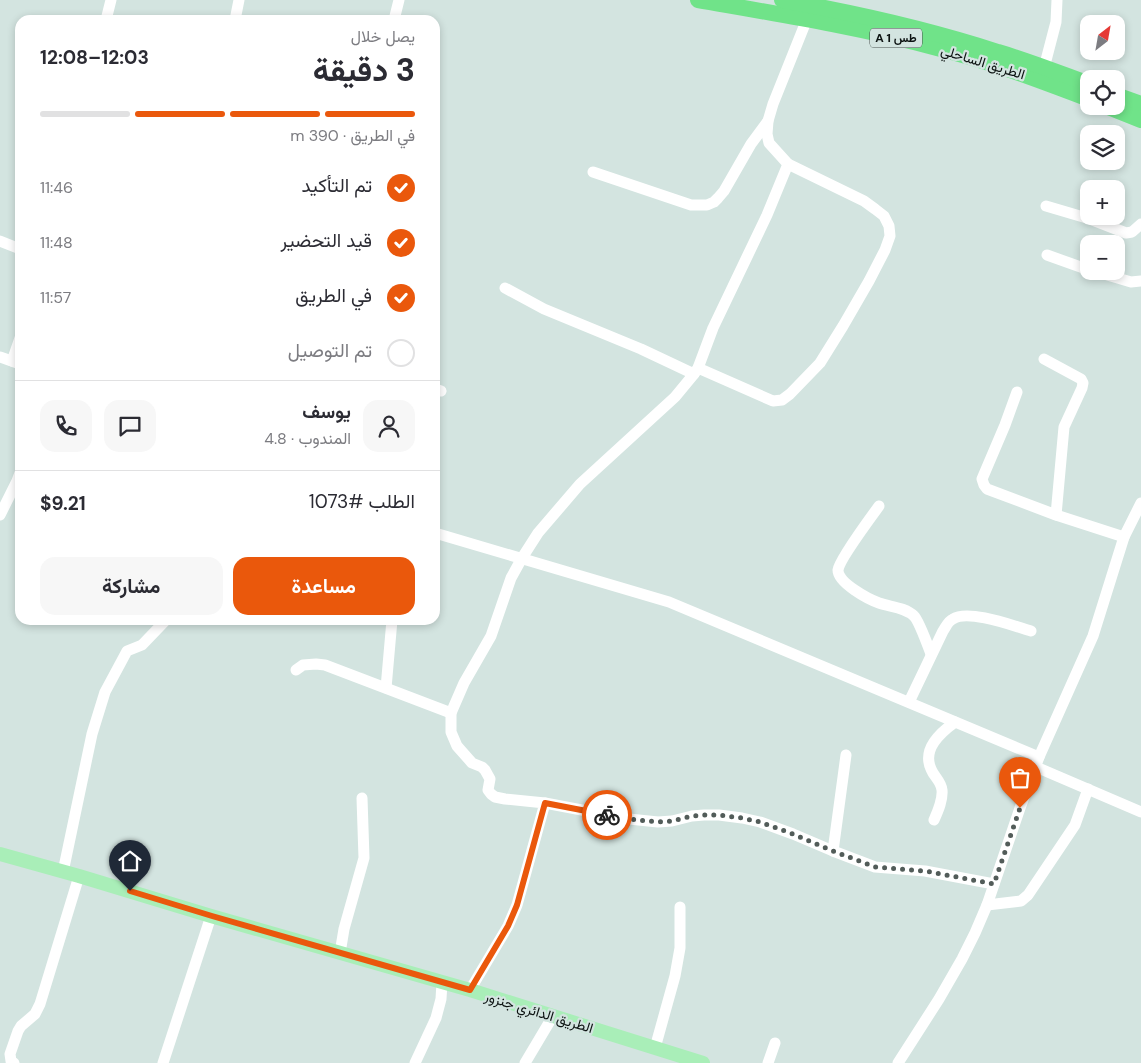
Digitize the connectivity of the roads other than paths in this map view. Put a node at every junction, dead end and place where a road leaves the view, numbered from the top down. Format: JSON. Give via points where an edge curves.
{"nodes":[{"id":1,"x":111,"y":0,"type":"edge"},
{"id":2,"x":239,"y":0,"type":"edge"},
{"id":3,"x":399,"y":0,"type":"edge"},
{"id":4,"x":698,"y":0,"type":"edge"},
{"id":5,"x":782,"y":0,"type":"edge"},
{"id":6,"x":1057,"y":0,"type":"edge"},
{"id":7,"x":107,"y":15,"type":"edge"},
{"id":8,"x":236,"y":15,"type":"edge"},
{"id":9,"x":395,"y":15,"type":"edge"},
{"id":10,"x":807,"y":19,"type":"junction"},
{"id":11,"x":1044,"y":68,"type":"junction"},
{"id":12,"x":1080,"y":81,"type":"edge"},
{"id":13,"x":1080,"y":96,"type":"edge"},
{"id":14,"x":1125,"y":98,"type":"edge"},
{"id":15,"x":1141,"y":104,"type":"edge"},
{"id":16,"x":1125,"y":114,"type":"edge"},
{"id":17,"x":1141,"y":120,"type":"edge"},
{"id":18,"x":768,"y":121,"type":"junction"},
{"id":19,"x":788,"y":164,"type":"junction"},
{"id":20,"x":593,"y":172,"type":"dead end"},
{"id":21,"x":1046,"y":206,"type":"dead end"},
{"id":22,"x":1141,"y":224,"type":"edge"},
{"id":23,"x":0,"y":241,"type":"edge"},
{"id":24,"x":15,"y":247,"type":"edge"},
{"id":25,"x":1047,"y":255,"type":"dead end"},
{"id":26,"x":1080,"y":267,"type":"edge"},
{"id":27,"x":1125,"y":280,"type":"edge"},
{"id":28,"x":1141,"y":281,"type":"edge"},
{"id":29,"x":505,"y":288,"type":"dead end"},
{"id":30,"x":0,"y":357,"type":"edge"},
{"id":31,"x":1044,"y":359,"type":"dead end"},
{"id":32,"x":15,"y":362,"type":"edge"},
{"id":33,"x":696,"y":371,"type":"junction"},
{"id":34,"x":1017,"y":392,"type":"dead end"},
{"id":35,"x":15,"y":485,"type":"edge"},
{"id":36,"x":1141,"y":504,"type":"edge"},
{"id":37,"x":879,"y":506,"type":"dead end"},
{"id":38,"x":0,"y":515,"type":"edge"},
{"id":39,"x":1056,"y":515,"type":"junction"},
{"id":40,"x":440,"y":534,"type":"edge"},
{"id":41,"x":1124,"y":537,"type":"junction"},
{"id":42,"x":522,"y":558,"type":"junction"},
{"id":43,"x":161,"y":625,"type":"edge"},
{"id":44,"x":392,"y":625,"type":"edge"},
{"id":45,"x":1031,"y":631,"type":"dead end"},
{"id":46,"x":932,"y":654,"type":"junction"},
{"id":47,"x":296,"y":670,"type":"dead end"},
{"id":48,"x":386,"y":688,"type":"junction"},
{"id":49,"x":909,"y":702,"type":"junction"},
{"id":50,"x":450,"y":713,"type":"junction"},
{"id":51,"x":955,"y":722,"type":"junction"},
{"id":52,"x":846,"y":755,"type":"dead end"},
{"id":53,"x":1038,"y":762,"type":"junction"},
{"id":54,"x":1088,"y":789,"type":"junction"},
{"id":55,"x":362,"y":798,"type":"dead end"},
{"id":56,"x":545,"y":803,"type":"junction"},
{"id":57,"x":1141,"y":812,"type":"edge"},
{"id":58,"x":934,"y":820,"type":"dead end"},
{"id":59,"x":833,"y":851,"type":"junction"},
{"id":60,"x":0,"y":854,"type":"edge"},
{"id":61,"x":63,"y":872,"type":"junction"},
{"id":62,"x":79,"y":876,"type":"junction"},
{"id":63,"x":994,"y":884,"type":"junction"},
{"id":64,"x":987,"y":905,"type":"junction"},
{"id":65,"x":680,"y":907,"type":"dead end"},
{"id":66,"x":212,"y":916,"type":"junction"},
{"id":67,"x":340,"y":953,"type":"junction"},
{"id":68,"x":442,"y":982,"type":"junction"},
{"id":69,"x":470,"y":990,"type":"junction"},
{"id":70,"x":553,"y":1016,"type":"junction"},
{"id":71,"x":775,"y":1043,"type":"dead end"},
{"id":72,"x":655,"y":1048,"type":"junction"},
{"id":73,"x":12,"y":1062,"type":"edge"},
{"id":74,"x":164,"y":1063,"type":"edge"},
{"id":75,"x":415,"y":1063,"type":"edge"},
{"id":76,"x":525,"y":1063,"type":"edge"},
{"id":77,"x":703,"y":1063,"type":"edge"},
{"id":78,"x":768,"y":1063,"type":"edge"},
{"id":79,"x":898,"y":1063,"type":"edge"}],
"edges":[{"from":1,"to":7,"type":"street"},
{"from":2,"to":8,"type":"street"},
{"from":3,"to":9,"type":"street"},
{"from":4,"to":10,"type":"highway","name":"الطريق الساحلي","number":"A 1 طس"},
{"from":5,"to":11,"type":"highway","name":"الطريق الساحلي","number":"A 1 طس","via":[[933,32]]},
{"from":6,"to":11,"type":"street","via":[[1056,22]]},
{"from":10,"to":13,"type":"highway","name":"الطريق الساحلي","number":"A 1 طس","via":[[873,32],[998,65]]},
{"from":10,"to":18,"type":"street"},
{"from":11,"to":12,"type":"highway","name":"الطريق الساحلي","number":"A 1 طس"},
{"from":14,"to":15,"type":"highway"},
{"from":16,"to":17,"type":"highway"},
{"from":18,"to":19,"type":"street","via":[[769,143]]},
{"from":18,"to":20,"type":"street","via":[[724,191],[707,205],[691,205]]},
{"from":19,"to":33,"type":"street"},
{"from":19,"to":33,"type":"street","via":[[864,201],[884,216],[890,236],[885,250],[820,362],[782,400],[773,401]]},
{"from":21,"to":22,"type":"street","via":[[1126,233]]},
{"from":23,"to":24,"type":"street"},
{"from":25,"to":26,"type":"street"},
{"from":27,"to":28,"type":"street"},
{"from":29,"to":33,"type":"street","via":[[544,309]]},
{"from":30,"to":32,"type":"street"},
{"from":31,"to":39,"type":"street","via":[[1083,383],[1064,427]]},
{"from":33,"to":42,"type":"street","via":[[675,396],[580,484],[538,533]]},
{"from":34,"to":39,"type":"street","via":[[982,478],[984,485],[987,489]]},
{"from":35,"to":38,"type":"street"},
{"from":36,"to":41,"type":"street"},
{"from":37,"to":46,"type":"street","via":[[845,555],[838,570],[839,576],[864,596],[916,617]]},
{"from":39,"to":41,"type":"street"},
{"from":40,"to":42,"type":"street"},
{"from":41,"to":53,"type":"street","via":[[1093,636]]},
{"from":42,"to":49,"type":"street","via":[[669,602]]},
{"from":42,"to":50,"type":"street","via":[[511,578],[491,636]]},
{"from":43,"to":61,"type":"street","via":[[142,645],[127,652],[105,692],[92,734]]},
{"from":44,"to":48,"type":"street"},
{"from":45,"to":46,"type":"street","via":[[976,616],[954,618],[943,631]]},
{"from":46,"to":49,"type":"street"},
{"from":47,"to":48,"type":"street","via":[[303,665],[325,665]]},
{"from":48,"to":50,"type":"street"},
{"from":49,"to":51,"type":"street"},
{"from":50,"to":56,"type":"street","via":[[456,746],[472,763],[485,770],[490,779],[488,790],[491,794],[505,799]]},
{"from":51,"to":53,"type":"street"},
{"from":51,"to":58,"type":"street","via":[[942,731],[928,754],[931,769],[942,788]]},
{"from":52,"to":59,"type":"street"},
{"from":53,"to":54,"type":"street"},
{"from":53,"to":63,"type":"street"},
{"from":54,"to":57,"type":"street"},
{"from":54,"to":64,"type":"street","via":[[1075,825],[1028,895],[1021,901]]},
{"from":55,"to":67,"type":"street","via":[[364,858]]},
{"from":56,"to":59,"type":"street","via":[[658,822],[704,815],[742,818]]},
{"from":56,"to":69,"type":"street","via":[[517,905]]},
{"from":59,"to":63,"type":"street","via":[[875,867],[925,871]]},
{"from":60,"to":61,"type":"main road","name":"الطريق الدائري جنزور"},
{"from":61,"to":62,"type":"main road","name":"الطريق الدائري جنزور"},
{"from":62,"to":66,"type":"main road","name":"الطريق الدائري جنزور"},
{"from":62,"to":73,"type":"street","via":[[40,1004],[18,1031],[10,1054]]},
{"from":63,"to":64,"type":"street"},
{"from":64,"to":79,"type":"street","via":[[962,959]]},
{"from":65,"to":72,"type":"street","via":[[676,976]]},
{"from":66,"to":67,"type":"main road","name":"الطريق الدائري جنزور"},
{"from":66,"to":74,"type":"street"},
{"from":67,"to":68,"type":"main road","name":"الطريق الدائري جنزور"},
{"from":68,"to":69,"type":"main road","name":"الطريق الدائري جنزور"},
{"from":68,"to":75,"type":"street","via":[[436,1018]]},
{"from":69,"to":70,"type":"main road","name":"الطريق الدائري جنزور"},
{"from":70,"to":72,"type":"main road","name":"الطريق الدائري جنزور"},
{"from":70,"to":76,"type":"street"},
{"from":71,"to":78,"type":"street"},
{"from":72,"to":77,"type":"main road","name":"الطريق الدائري جنزور"}]}
